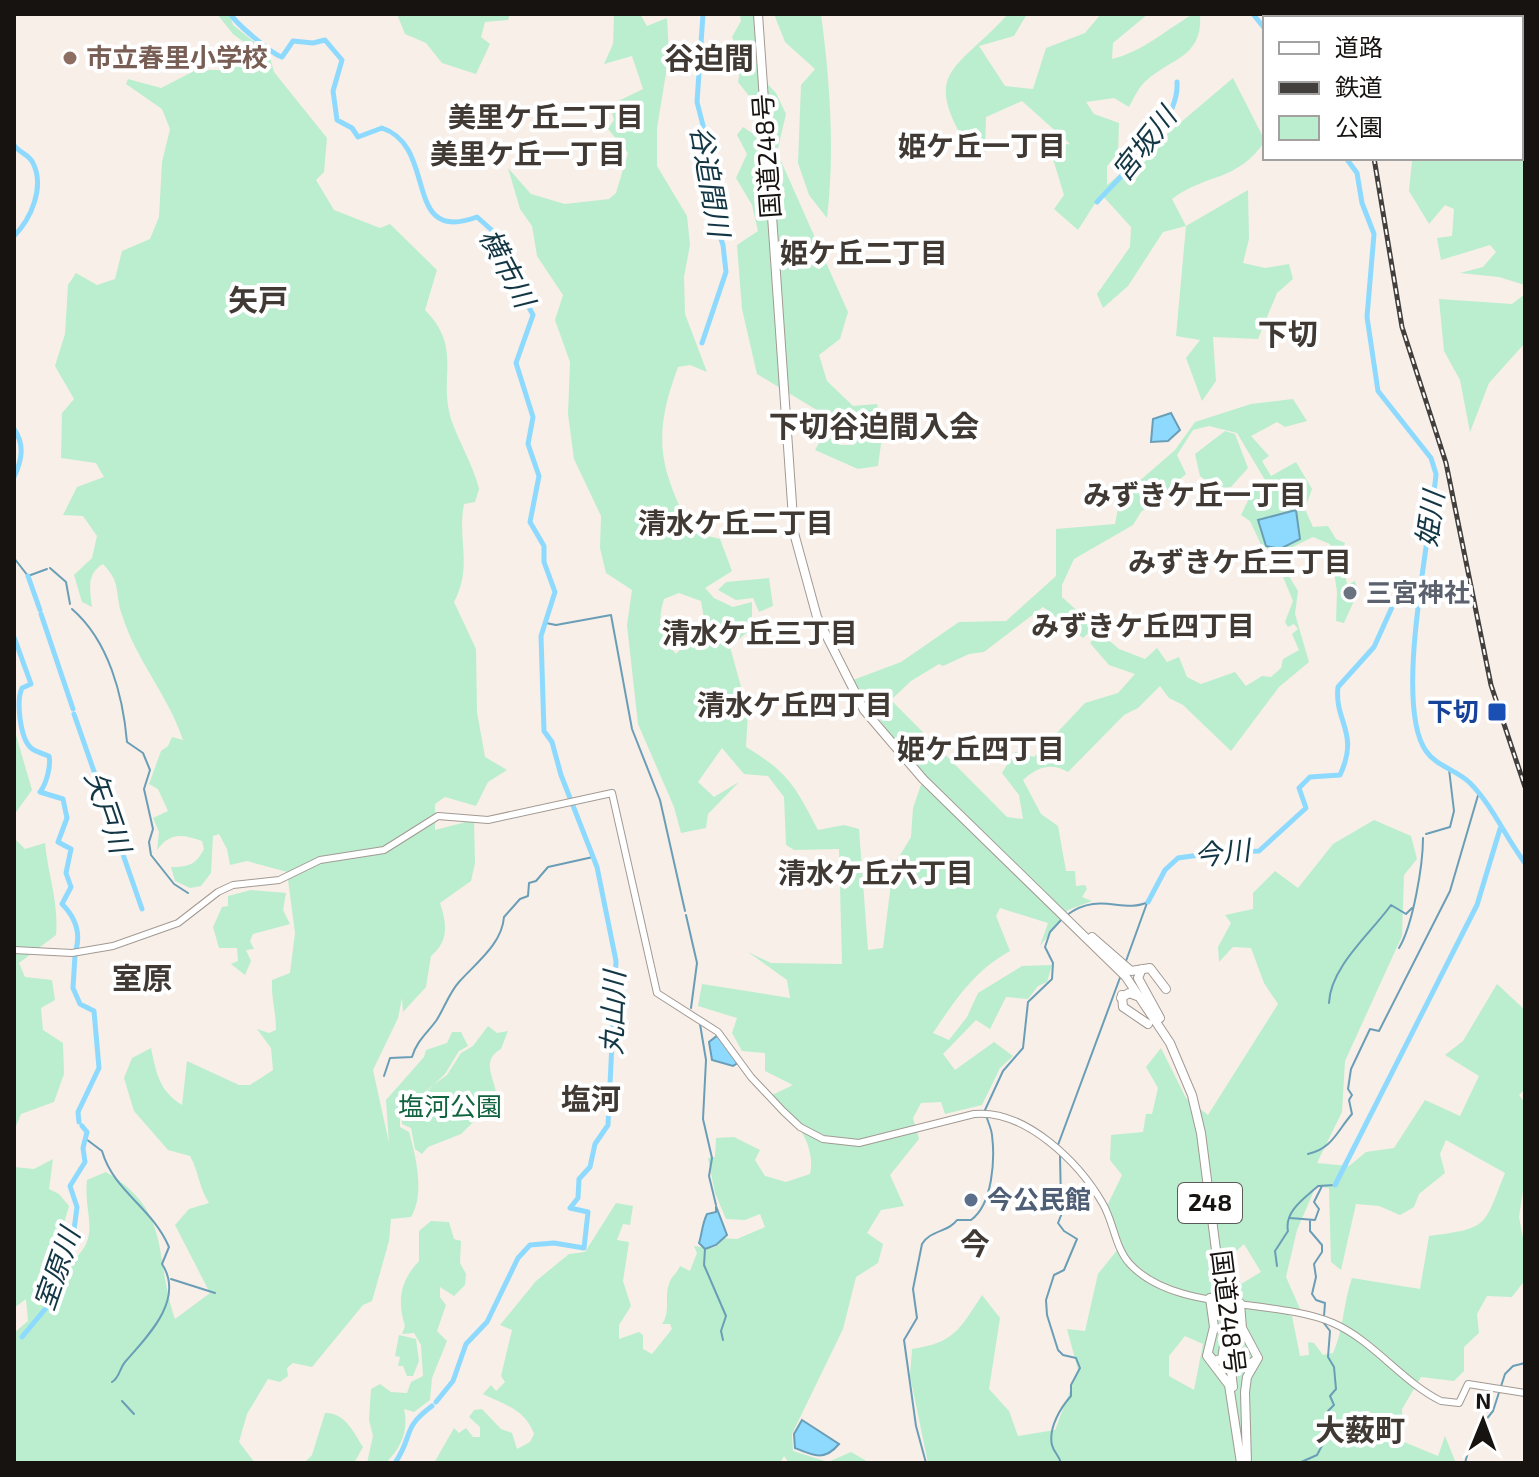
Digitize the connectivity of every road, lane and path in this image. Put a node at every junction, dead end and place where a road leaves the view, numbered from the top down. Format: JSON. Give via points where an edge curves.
{"nodes":[{"id":1,"x":758,"y":14,"type":"edge"},
{"id":2,"x":1063,"y":912,"type":"junction"},
{"id":3,"x":14,"y":950,"type":"edge"},
{"id":4,"x":1142,"y":969,"type":"junction"},
{"id":5,"x":1122,"y":971,"type":"junction"},
{"id":6,"x":1166,"y":989,"type":"dead end"},
{"id":7,"x":1121,"y":998,"type":"junction"},
{"id":8,"x":1154,"y":1013,"type":"junction"},
{"id":9,"x":1210,"y":1298,"type":"junction"},
{"id":10,"x":1225,"y":1301,"type":"junction"},
{"id":11,"x":1240,"y":1303,"type":"junction"},
{"id":12,"x":1207,"y":1350,"type":"junction"},
{"id":13,"x":1255,"y":1352,"type":"junction"},
{"id":14,"x":1525,"y":1393,"type":"edge"},
{"id":15,"x":1244,"y":1463,"type":"edge"}],
"edges":[{"from":1,"to":2,"type":"highway","name":"国道248号","number":"248","via":[[790,494],[803,576],[830,650],[864,710],[906,761]]},
{"from":2,"to":5,"type":"highway","name":"国道248号","number":"248"},
{"from":2,"to":5,"type":"highway","name":"国道248号","number":"248"},
{"from":3,"to":9,"type":"main road","via":[[72,953],[113,946],[178,923],[233,885],[279,880],[320,860],[384,850],[438,816],[488,820],[612,793],[657,993],[718,1032],[751,1077],[800,1127],[823,1139],[859,1143],[985,1114],[1032,1129],[1054,1144],[1100,1200],[1123,1254],[1142,1275]]},
{"from":4,"to":5,"type":"highway"},
{"from":4,"to":6,"type":"highway","via":[[1150,968]]},
{"from":4,"to":8,"type":"highway","via":[[1138,978]]},
{"from":5,"to":7,"type":"highway","via":[[1127,986]]},
{"from":5,"to":8,"type":"highway","name":"国道248号","number":"248"},
{"from":7,"to":8,"type":"highway","via":[[1127,1011]]},
{"from":7,"to":8,"type":"highway","via":[[1132,993]]},
{"from":8,"to":10,"type":"highway","name":"国道248号","number":"248","via":[[1192,1095]]},
{"from":8,"to":10,"type":"highway","name":"国道248号","number":"248","via":[[1181,1054],[1200,1108]]},
{"from":9,"to":11,"type":"main road"},
{"from":9,"to":12,"type":"highway","via":[[1214,1327]]},
{"from":10,"to":12,"type":"highway","via":[[1224,1355],[1214,1361]]},
{"from":10,"to":13,"type":"highway","via":[[1240,1360],[1249,1365]]},
{"from":10,"to":15,"type":"highway","name":"国道248号","number":"248"},
{"from":11,"to":13,"type":"highway","via":[[1242,1328]]},
{"from":11,"to":14,"type":"main road","via":[[1333,1323],[1441,1401],[1459,1403],[1468,1384]]},
{"from":12,"to":15,"type":"highway","via":[[1229,1385]]},
{"from":13,"to":15,"type":"highway","via":[[1243,1408]]}]}
